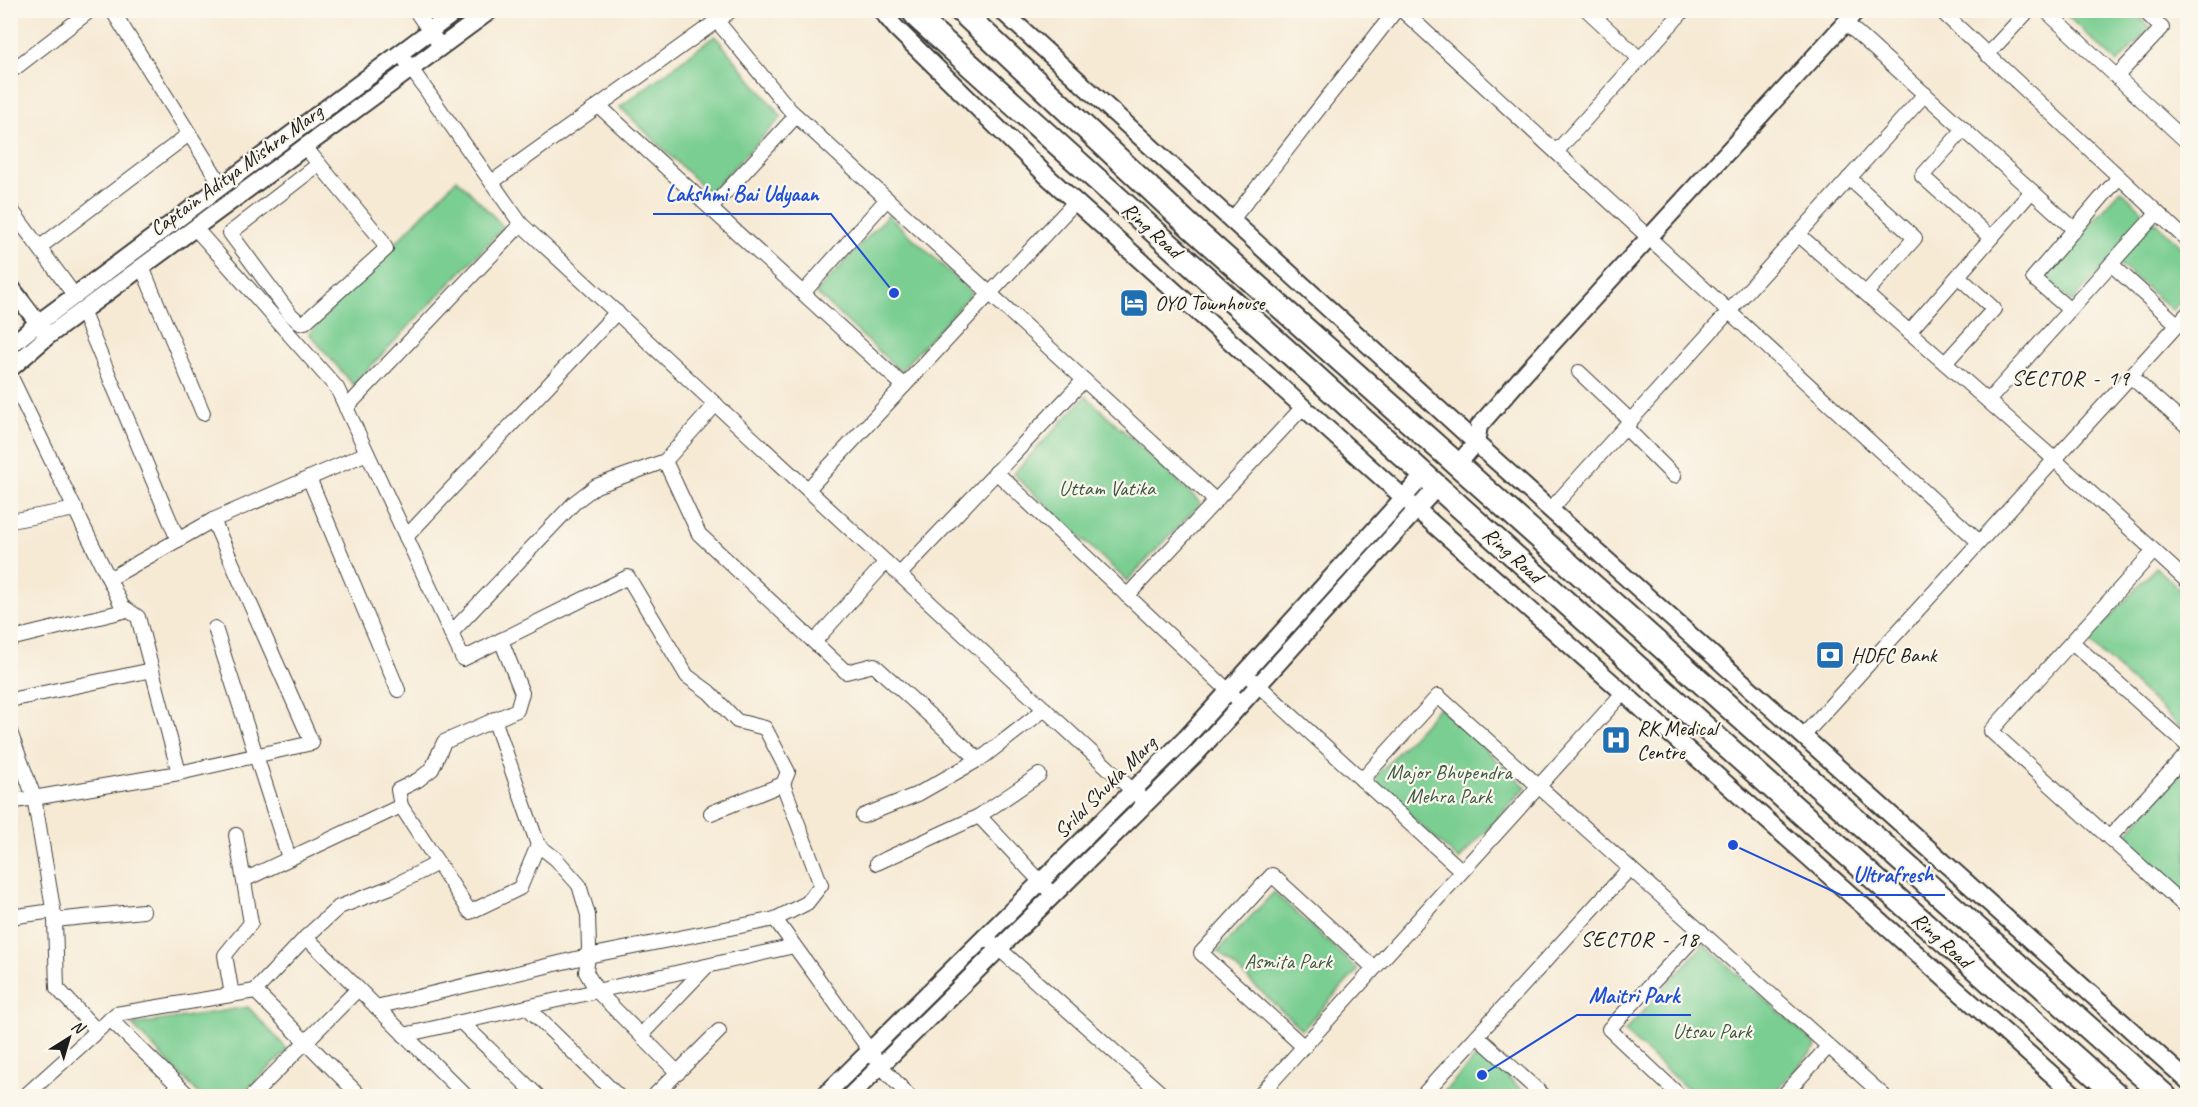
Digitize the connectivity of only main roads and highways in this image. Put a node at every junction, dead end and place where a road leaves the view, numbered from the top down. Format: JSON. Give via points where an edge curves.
{"nodes":[{"id":1,"x":912,"y":10,"type":"edge"},
{"id":2,"x":960,"y":10,"type":"edge"},
{"id":3,"x":2118,"y":1096,"type":"edge"},
{"id":4,"x":2164,"y":1096,"type":"edge"}],
"edges":[{"from":1,"to":3,"type":"highway","name":"Ring Road","via":[[1430,481]]},
{"from":2,"to":4,"type":"highway","name":"Ring Road","via":[[1191,227]]}]}
